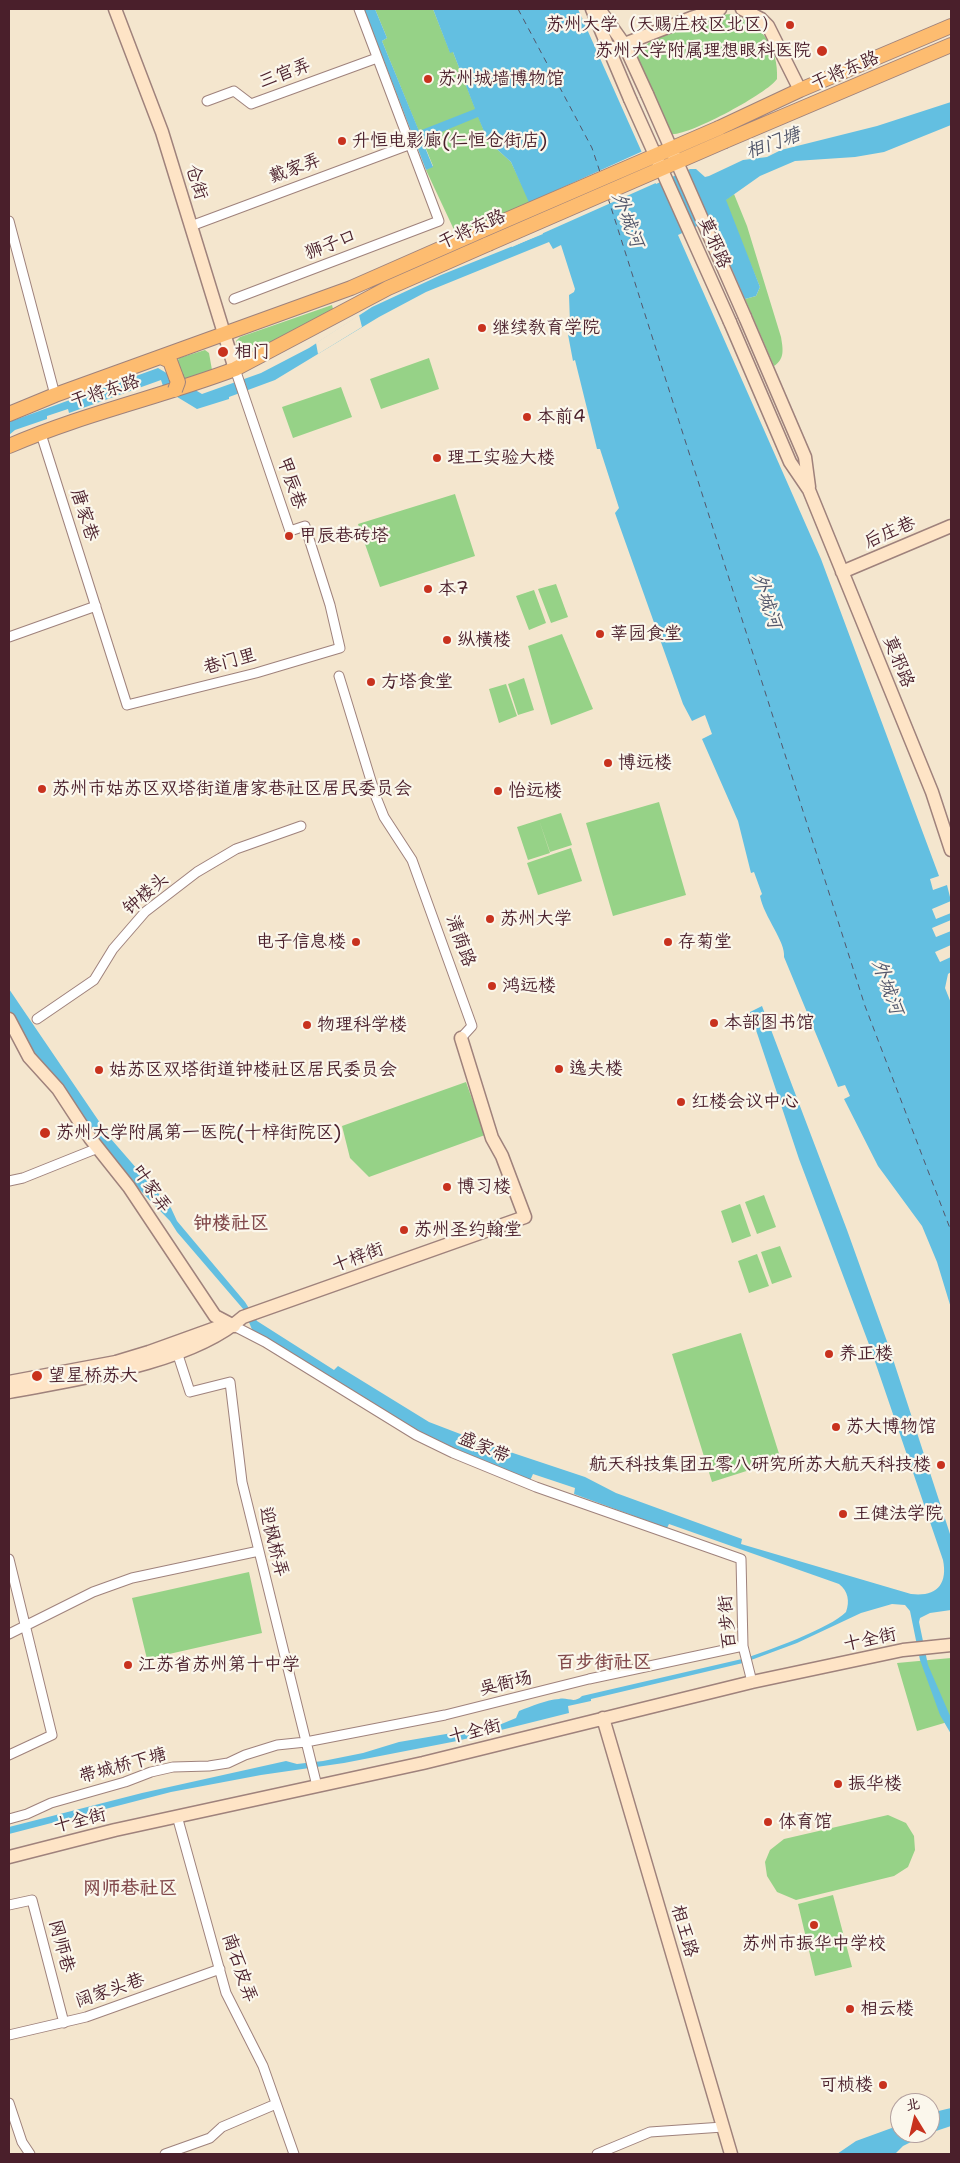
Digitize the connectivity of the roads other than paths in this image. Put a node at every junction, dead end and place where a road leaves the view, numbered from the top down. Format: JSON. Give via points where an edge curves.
{"nodes":[{"id":1,"x":115,"y":9,"type":"edge"},
{"id":2,"x":359,"y":9,"type":"edge"},
{"id":3,"x":592,"y":9,"type":"edge"},
{"id":4,"x":599,"y":9,"type":"edge"},
{"id":5,"x":720,"y":9,"type":"edge"},
{"id":6,"x":742,"y":9,"type":"edge"},
{"id":7,"x":763,"y":14,"type":"edge"},
{"id":8,"x":951,"y":26,"type":"edge"},
{"id":9,"x":624,"y":44,"type":"junction"},
{"id":10,"x":951,"y":45,"type":"edge"},
{"id":11,"x":609,"y":50,"type":"junction"},
{"id":12,"x":377,"y":58,"type":"junction"},
{"id":13,"x":800,"y":90,"type":"junction"},
{"id":14,"x":207,"y":101,"type":"dead end"},
{"id":15,"x":411,"y":144,"type":"junction"},
{"id":16,"x":9,"y":221,"type":"edge"},
{"id":17,"x":191,"y":226,"type":"junction"},
{"id":18,"x":234,"y":299,"type":"dead end"},
{"id":19,"x":224,"y":334,"type":"junction"},
{"id":20,"x":161,"y":357,"type":"junction"},
{"id":21,"x":237,"y":373,"type":"junction"},
{"id":22,"x":171,"y":387,"type":"junction"},
{"id":23,"x":55,"y":395,"type":"junction"},
{"id":24,"x":9,"y":414,"type":"edge"},
{"id":25,"x":41,"y":434,"type":"junction"},
{"id":26,"x":9,"y":446,"type":"edge"},
{"id":27,"x":809,"y":490,"type":"junction"},
{"id":28,"x":951,"y":526,"type":"edge"},
{"id":29,"x":842,"y":572,"type":"junction"},
{"id":30,"x":96,"y":606,"type":"junction"},
{"id":31,"x":9,"y":637,"type":"edge"},
{"id":32,"x":340,"y":648,"type":"joint"},
{"id":33,"x":339,"y":676,"type":"dead end"},
{"id":34,"x":127,"y":705,"type":"joint"},
{"id":35,"x":301,"y":826,"type":"dead end"},
{"id":36,"x":951,"y":850,"type":"edge"},
{"id":37,"x":9,"y":1019,"type":"edge"},
{"id":38,"x":37,"y":1019,"type":"dead end"},
{"id":39,"x":461,"y":1038,"type":"joint"},
{"id":40,"x":98,"y":1148,"type":"junction"},
{"id":41,"x":9,"y":1181,"type":"edge"},
{"id":42,"x":525,"y":1217,"type":"joint"},
{"id":43,"x":244,"y":1319,"type":"junction"},
{"id":44,"x":177,"y":1352,"type":"junction"},
{"id":45,"x":9,"y":1382,"type":"edge"},
{"id":46,"x":9,"y":1392,"type":"edge"},
{"id":47,"x":259,"y":1551,"type":"junction"},
{"id":48,"x":9,"y":1558,"type":"edge"},
{"id":49,"x":741,"y":1559,"type":"joint"},
{"id":50,"x":25,"y":1625,"type":"junction"},
{"id":51,"x":9,"y":1634,"type":"edge"},
{"id":52,"x":951,"y":1645,"type":"edge"},
{"id":53,"x":745,"y":1650,"type":"junction"},
{"id":54,"x":752,"y":1682,"type":"junction"},
{"id":55,"x":603,"y":1718,"type":"junction"},
{"id":56,"x":306,"y":1742,"type":"junction"},
{"id":57,"x":9,"y":1756,"type":"edge"},
{"id":58,"x":317,"y":1786,"type":"junction"},
{"id":59,"x":177,"y":1816,"type":"junction"},
{"id":60,"x":9,"y":1819,"type":"edge"},
{"id":61,"x":9,"y":1857,"type":"edge"},
{"id":62,"x":9,"y":1905,"type":"edge"},
{"id":63,"x":220,"y":1969,"type":"junction"},
{"id":64,"x":64,"y":2023,"type":"junction"},
{"id":65,"x":9,"y":2035,"type":"edge"},
{"id":66,"x":9,"y":2103,"type":"edge"},
{"id":67,"x":276,"y":2104,"type":"junction"},
{"id":68,"x":723,"y":2127,"type":"junction"},
{"id":69,"x":30,"y":2154,"type":"edge"},
{"id":70,"x":165,"y":2154,"type":"edge"},
{"id":71,"x":294,"y":2154,"type":"edge"},
{"id":72,"x":597,"y":2154,"type":"edge"},
{"id":73,"x":731,"y":2154,"type":"edge"}],
"edges":[{"from":1,"to":17,"type":"main road","name":"仓街","via":[[162,132]]},
{"from":2,"to":12,"type":"street"},
{"from":3,"to":11,"type":"main road","name":"莫邪路"},
{"from":4,"to":9,"type":"main road","name":"莫邪路"},
{"from":5,"to":9,"type":"main road"},
{"from":6,"to":7,"type":"main road"},
{"from":7,"to":13,"type":"main road"},
{"from":8,"to":13,"type":"main road","name":"干将东路"},
{"from":9,"to":11,"type":"main road"},
{"from":9,"to":27,"type":"main road","name":"莫邪路","bridge":true,"via":[[805,457]]},
{"from":10,"to":21,"type":"main road","name":"干将东路","bridge":true,"via":[[388,288]]},
{"from":11,"to":27,"type":"main road","name":"莫邪路","bridge":true,"via":[[790,462]]},
{"from":12,"to":14,"type":"street","name":"三官弄","via":[[251,104],[234,91]]},
{"from":12,"to":15,"type":"street"},
{"from":13,"to":19,"type":"main road","name":"干将东路","bridge":true,"via":[[370,280]]},
{"from":15,"to":17,"type":"street","name":"戴家弄"},
{"from":15,"to":18,"type":"street","name":"狮子口","via":[[440,221]]},
{"from":16,"to":23,"type":"street"},
{"from":17,"to":19,"type":"main road","name":"仓街"},
{"from":19,"to":20,"type":"main road","name":"干将东路"},
{"from":19,"to":21,"type":"main road","name":"仓街"},
{"from":20,"to":22,"type":"main road","via":[[170,361]]},
{"from":20,"to":23,"type":"main road","name":"干将东路"},
{"from":21,"to":22,"type":"main road","name":"干将东路"},
{"from":21,"to":32,"type":"street","name":"甲辰巷","via":[[290,531],[305,526]]},
{"from":22,"to":25,"type":"main road","name":"干将东路"},
{"from":23,"to":24,"type":"main road","name":"干将东路"},
{"from":25,"to":26,"type":"main road","name":"干将东路"},
{"from":25,"to":30,"type":"street","name":"唐家巷"},
{"from":27,"to":29,"type":"main road","name":"莫邪路"},
{"from":28,"to":29,"type":"main road","name":"后庄巷"},
{"from":29,"to":36,"type":"main road","name":"莫邪路","via":[[932,792]]},
{"from":30,"to":31,"type":"street"},
{"from":30,"to":34,"type":"street","name":"唐家巷"},
{"from":32,"to":34,"type":"street","name":"巷门里"},
{"from":33,"to":39,"type":"street","name":"清荫路","via":[[376,797],[384,818],[412,860],[472,1026]]},
{"from":35,"to":38,"type":"street","name":"钟楼头","via":[[236,849],[197,872],[146,912],[113,949],[94,980]]},
{"from":37,"to":40,"type":"main road","name":"叶家弄","via":[[28,1058],[58,1089]]},
{"from":39,"to":42,"type":"main road","name":"清荫路","via":[[492,1138]]},
{"from":40,"to":41,"type":"street"},
{"from":40,"to":43,"type":"main road","name":"叶家弄","via":[[129,1187],[215,1316]]},
{"from":42,"to":43,"type":"main road","name":"十梓街"},
{"from":43,"to":44,"type":"main road","name":"十梓街","via":[[216,1336]]},
{"from":43,"to":45,"type":"main road","name":"十梓街","via":[[116,1362]]},
{"from":43,"to":49,"type":"street","name":"盛家带","via":[[265,1342],[416,1435],[453,1453],[536,1488]]},
{"from":44,"to":46,"type":"main road","name":"十梓街","via":[[110,1372]]},
{"from":44,"to":47,"type":"street","name":"迎枫桥弄","via":[[190,1392],[230,1382],[242,1482]]},
{"from":47,"to":50,"type":"street","via":[[132,1578],[93,1592]]},
{"from":47,"to":56,"type":"street","name":"迎枫桥弄"},
{"from":48,"to":50,"type":"street"},
{"from":49,"to":53,"type":"street","name":"百步街"},
{"from":50,"to":51,"type":"street"},
{"from":50,"to":57,"type":"street","via":[[52,1735]]},
{"from":52,"to":54,"type":"main road","name":"十全街","via":[[920,1648]]},
{"from":53,"to":54,"type":"street","name":"百步街"},
{"from":53,"to":56,"type":"street","name":"吴衙场","via":[[589,1679],[445,1715]]},
{"from":54,"to":55,"type":"main road","name":"十全街"},
{"from":55,"to":58,"type":"main road","name":"十全街"},
{"from":55,"to":68,"type":"main road","name":"相王路"},
{"from":56,"to":58,"type":"street","name":"迎枫桥弄"},
{"from":56,"to":60,"type":"street","name":"带城桥下塘","via":[[277,1745],[228,1763],[151,1772],[51,1802]]},
{"from":58,"to":59,"type":"main road","name":"十全街"},
{"from":59,"to":61,"type":"main road","name":"十全街"},
{"from":59,"to":63,"type":"street","name":"南石皮弄"},
{"from":62,"to":64,"type":"street","name":"网师巷","via":[[32,1900]]},
{"from":63,"to":64,"type":"street","name":"阔家头巷"},
{"from":63,"to":67,"type":"street","name":"南石皮弄","via":[[226,1993],[263,2066]]},
{"from":64,"to":65,"type":"street","name":"阔家头巷"},
{"from":66,"to":69,"type":"street","via":[[22,2142]]},
{"from":67,"to":70,"type":"street","via":[[222,2127],[210,2138]]},
{"from":67,"to":71,"type":"street","name":"南石皮弄"},
{"from":68,"to":72,"type":"street","via":[[650,2132]]},
{"from":68,"to":73,"type":"main road","name":"相王路"}]}
